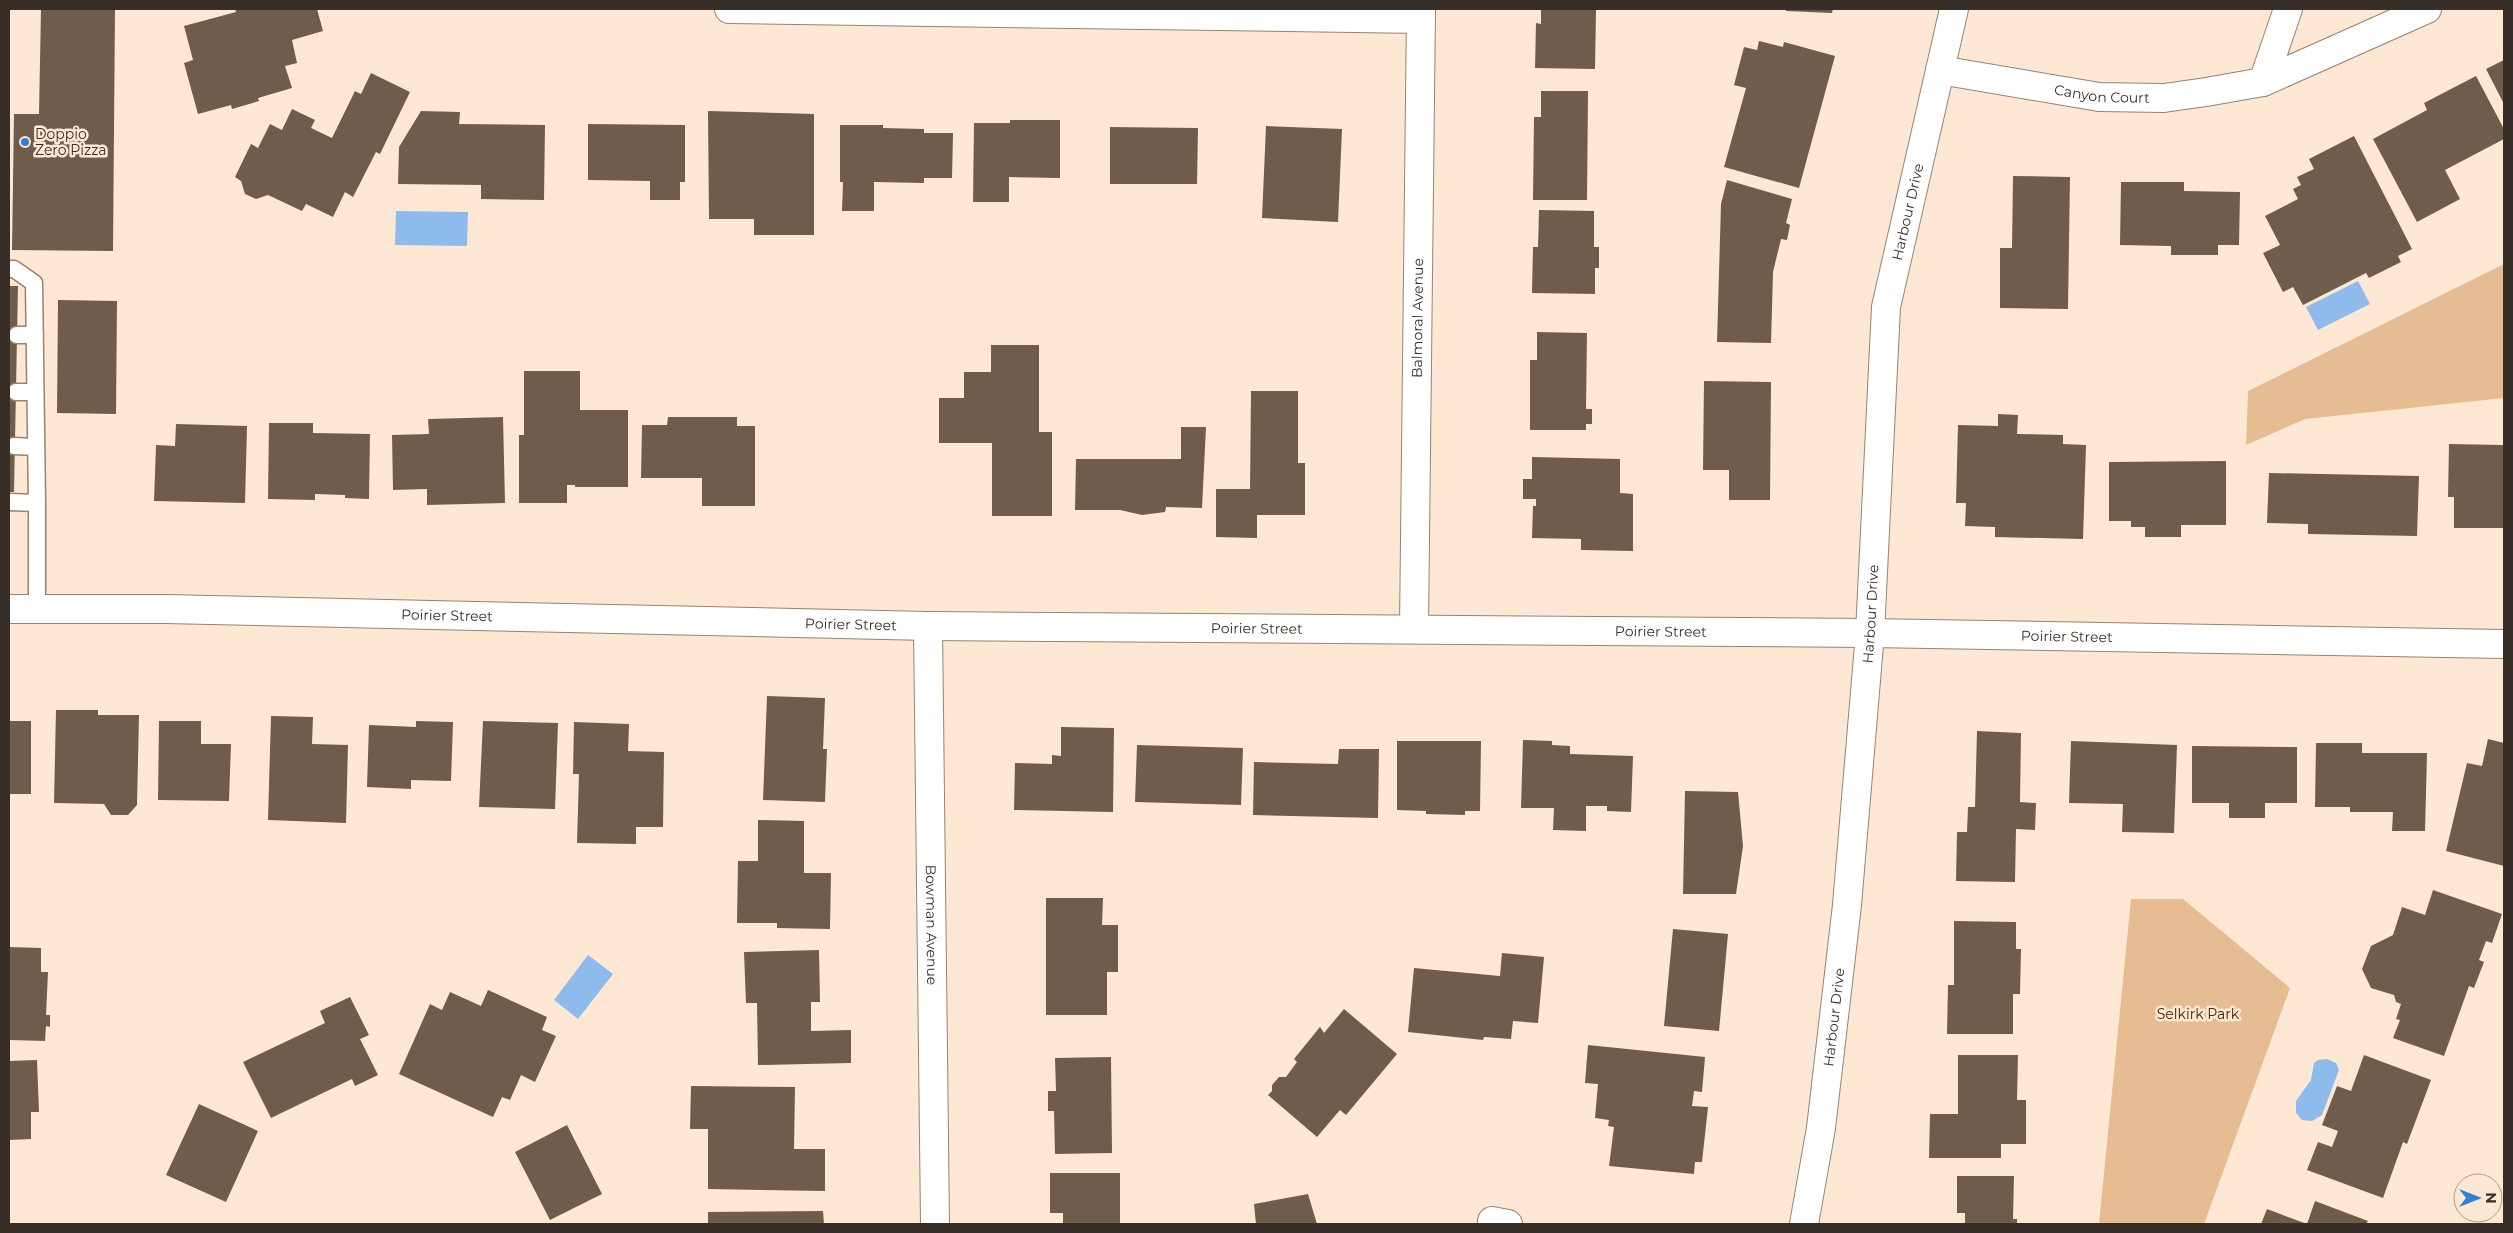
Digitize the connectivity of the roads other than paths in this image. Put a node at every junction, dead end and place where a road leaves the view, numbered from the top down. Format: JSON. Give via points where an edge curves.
{"nodes":[{"id":1,"x":729,"y":9,"type":"edge"},
{"id":2,"x":1954,"y":9,"type":"edge"},
{"id":3,"x":2288,"y":9,"type":"edge"},
{"id":4,"x":2427,"y":9,"type":"edge"},
{"id":5,"x":1420,"y":14,"type":"edge"},
{"id":6,"x":1940,"y":70,"type":"junction"},
{"id":7,"x":2263,"y":82,"type":"junction"},
{"id":8,"x":9,"y":269,"type":"edge"},
{"id":9,"x":17,"y":335,"type":"dead end"},
{"id":10,"x":35,"y":335,"type":"junction"},
{"id":11,"x":16,"y":392,"type":"dead end"},
{"id":12,"x":35,"y":392,"type":"junction"},
{"id":13,"x":14,"y":446,"type":"dead end"},
{"id":14,"x":36,"y":446,"type":"junction"},
{"id":15,"x":9,"y":502,"type":"edge"},
{"id":16,"x":37,"y":503,"type":"junction"},
{"id":17,"x":9,"y":609,"type":"edge"},
{"id":18,"x":37,"y":609,"type":"junction"},
{"id":19,"x":928,"y":626,"type":"junction"},
{"id":20,"x":1414,"y":628,"type":"junction"},
{"id":21,"x":1870,"y":633,"type":"junction"},
{"id":22,"x":2504,"y":644,"type":"edge"},
{"id":23,"x":934,"y":1224,"type":"edge"},
{"id":24,"x":1804,"y":1224,"type":"edge"}],
"edges":[{"from":1,"to":5,"type":"street"},
{"from":2,"to":6,"type":"street","name":"Harbour Drive"},
{"from":3,"to":7,"type":"street"},
{"from":4,"to":7,"type":"street","name":"Canyon Court"},
{"from":5,"to":20,"type":"street","name":"Balmoral Avenue"},
{"from":6,"to":7,"type":"street","name":"Canyon Court","via":[[2099,97],[2172,96]]},
{"from":6,"to":21,"type":"street","name":"Harbour Drive","via":[[1886,307]]},
{"from":8,"to":10,"type":"lane","via":[[34,283]]},
{"from":9,"to":10,"type":"lane"},
{"from":10,"to":12,"type":"lane"},
{"from":11,"to":12,"type":"lane"},
{"from":12,"to":14,"type":"lane"},
{"from":13,"to":14,"type":"lane"},
{"from":14,"to":16,"type":"lane"},
{"from":15,"to":16,"type":"lane"},
{"from":16,"to":18,"type":"lane"},
{"from":17,"to":18,"type":"street","name":"Poirier Street"},
{"from":18,"to":19,"type":"street","name":"Poirier Street"},
{"from":19,"to":20,"type":"street","name":"Poirier Street"},
{"from":19,"to":23,"type":"street","name":"Bowman Avenue"},
{"from":20,"to":21,"type":"street","name":"Poirier Street"},
{"from":21,"to":22,"type":"street","name":"Poirier Street"},
{"from":21,"to":24,"type":"street","name":"Harbour Drive","via":[[1847,905],[1821,1128]]}]}
